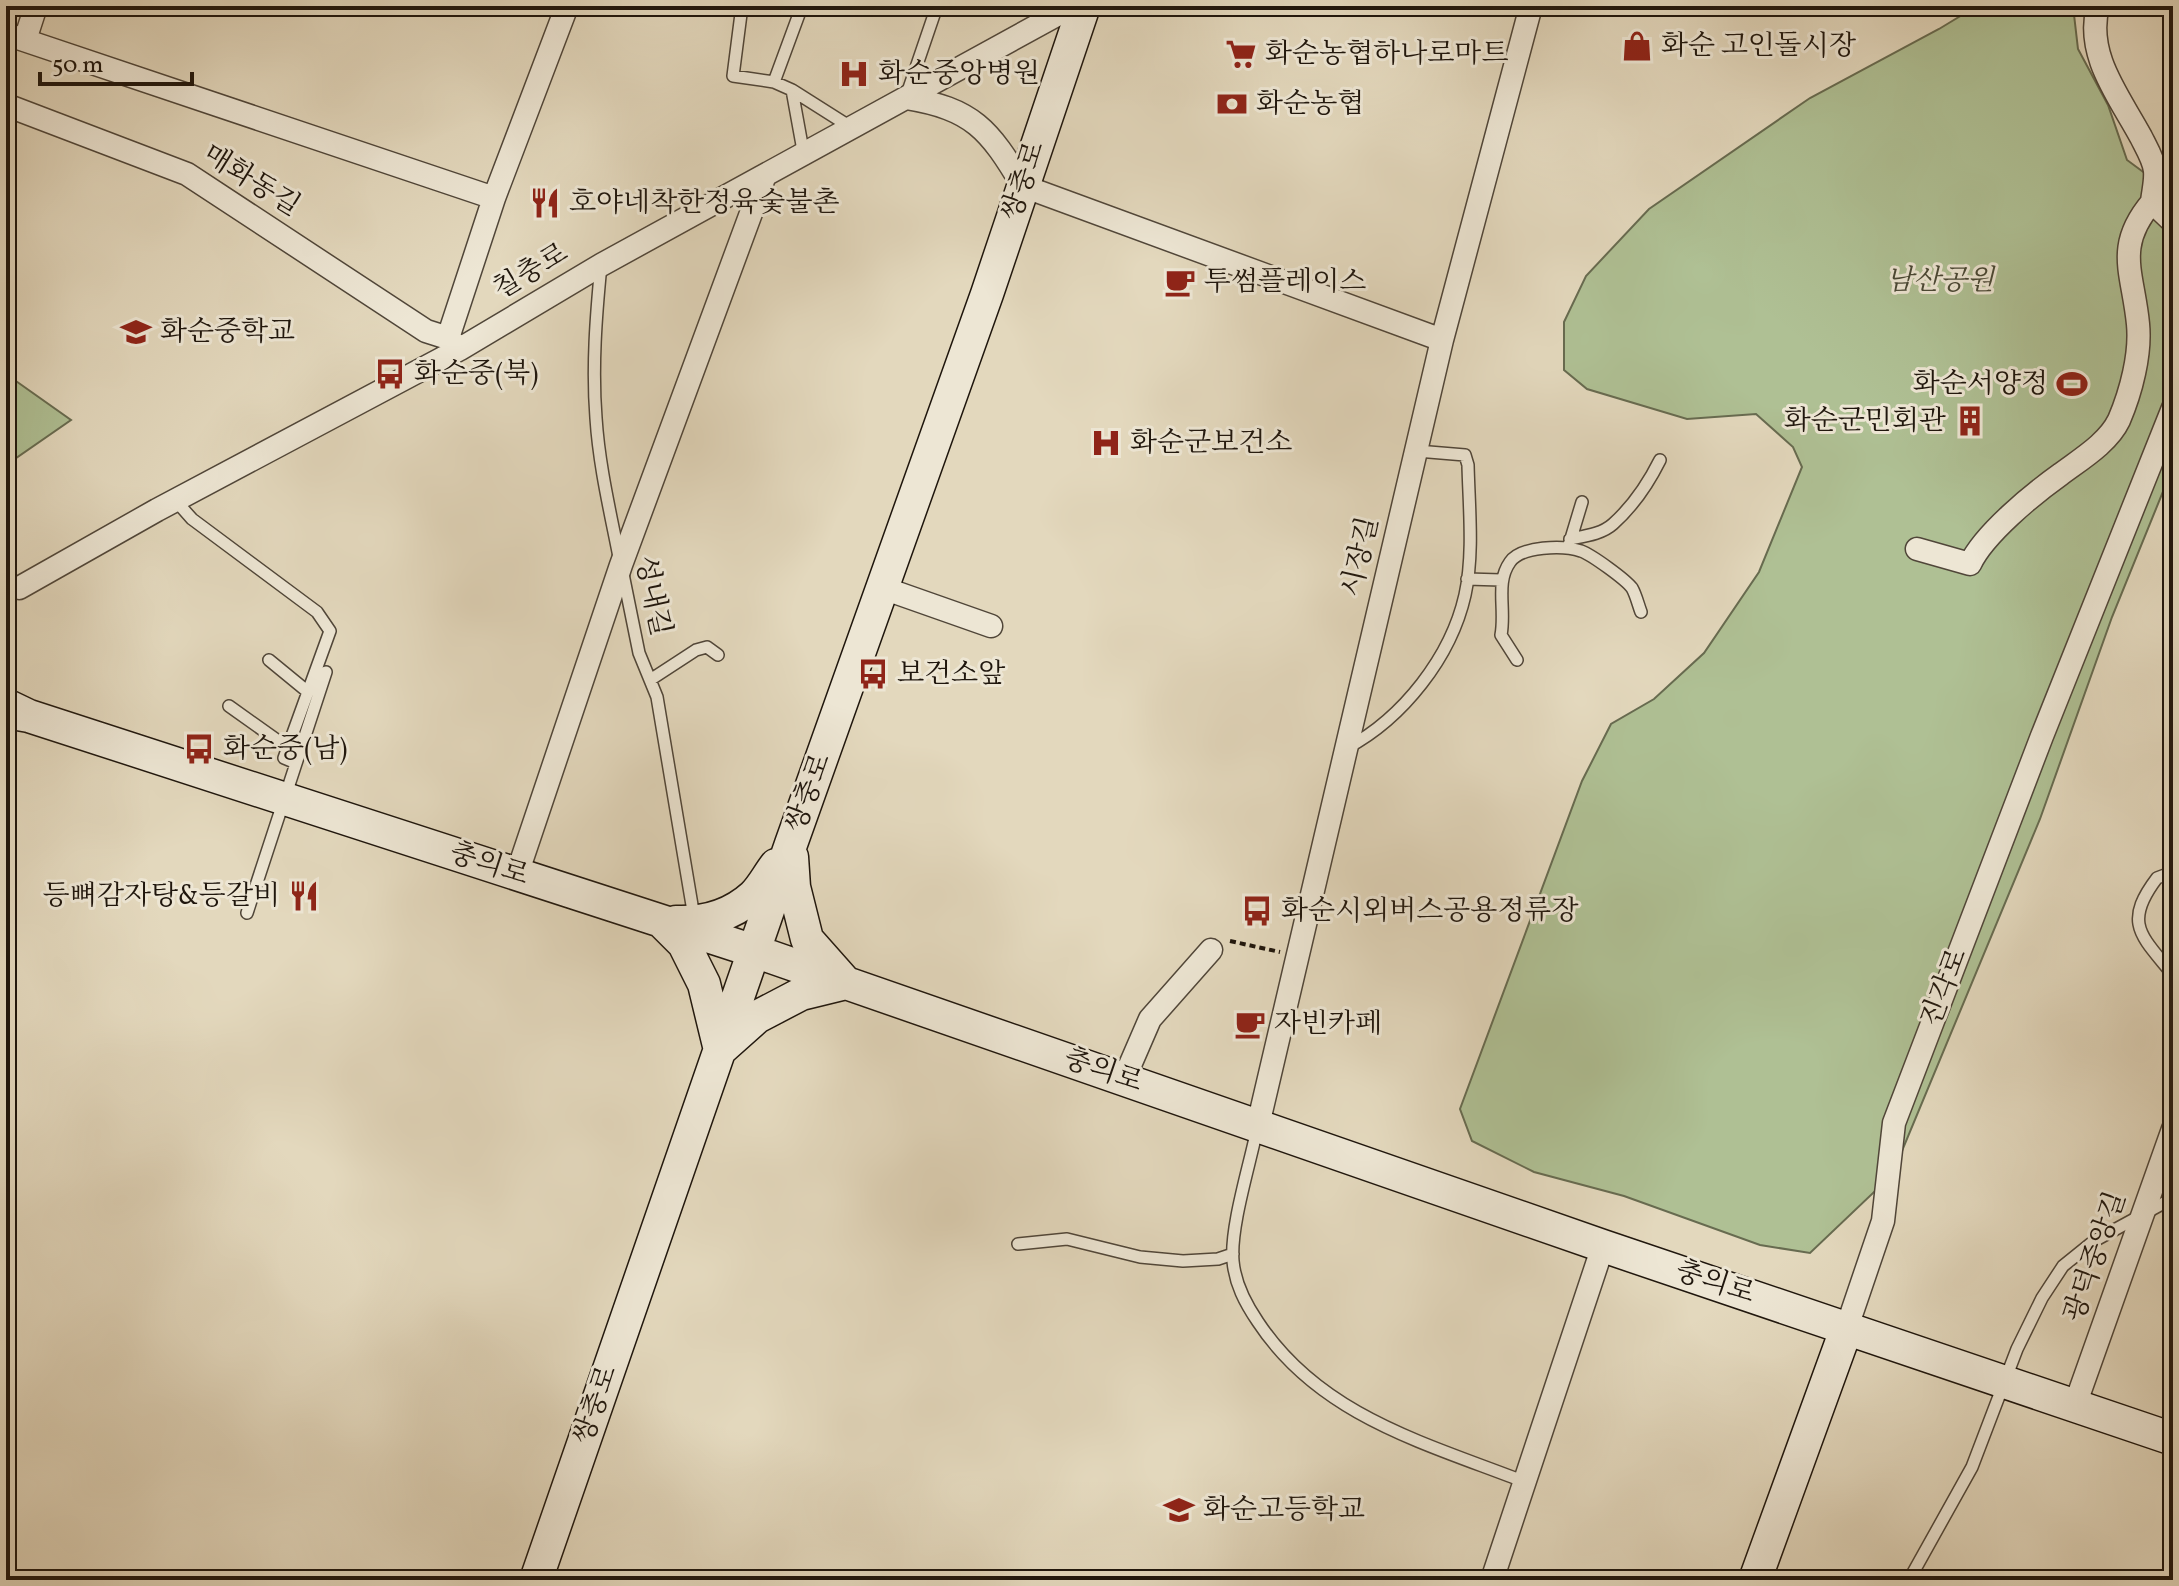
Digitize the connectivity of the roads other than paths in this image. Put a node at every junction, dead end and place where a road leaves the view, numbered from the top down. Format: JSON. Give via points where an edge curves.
{"nodes":[{"id":1,"x":36,"y":6,"type":"edge"},
{"id":2,"x":567,"y":6,"type":"edge"},
{"id":3,"x":742,"y":6,"type":"edge"},
{"id":4,"x":802,"y":6,"type":"edge"},
{"id":5,"x":937,"y":6,"type":"edge"},
{"id":6,"x":1073,"y":6,"type":"edge"},
{"id":7,"x":1084,"y":6,"type":"edge"},
{"id":8,"x":1531,"y":6,"type":"edge"},
{"id":9,"x":2098,"y":6,"type":"edge"},
{"id":10,"x":15,"y":37,"type":"edge"},
{"id":11,"x":774,"y":82,"type":"junction"},
{"id":12,"x":792,"y":90,"type":"junction"},
{"id":13,"x":906,"y":98,"type":"junction"},
{"id":14,"x":6,"y":105,"type":"edge"},
{"id":15,"x":853,"y":128,"type":"junction"},
{"id":16,"x":2173,"y":152,"type":"edge"},
{"id":17,"x":804,"y":156,"type":"junction"},
{"id":18,"x":2155,"y":171,"type":"junction"},
{"id":19,"x":764,"y":178,"type":"junction"},
{"id":20,"x":1023,"y":186,"type":"junction"},
{"id":21,"x":494,"y":198,"type":"junction"},
{"id":22,"x":2152,"y":202,"type":"junction"},
{"id":23,"x":2173,"y":222,"type":"edge"},
{"id":24,"x":601,"y":265,"type":"junction"},
{"id":25,"x":1442,"y":340,"type":"junction"},
{"id":26,"x":454,"y":344,"type":"junction"},
{"id":27,"x":2173,"y":408,"type":"edge"},
{"id":28,"x":1417,"y":451,"type":"junction"},
{"id":29,"x":1660,"y":460,"type":"dead end"},
{"id":30,"x":176,"y":501,"type":"junction"},
{"id":31,"x":1582,"y":502,"type":"dead end"},
{"id":32,"x":1569,"y":544,"type":"junction"},
{"id":33,"x":1917,"y":549,"type":"dead end"},
{"id":34,"x":621,"y":565,"type":"junction"},
{"id":35,"x":1467,"y":579,"type":"junction"},
{"id":36,"x":1501,"y":580,"type":"junction"},
{"id":37,"x":883,"y":588,"type":"junction"},
{"id":38,"x":11,"y":594,"type":"edge"},
{"id":39,"x":1641,"y":612,"type":"dead end"},
{"id":40,"x":991,"y":626,"type":"dead end"},
{"id":41,"x":718,"y":655,"type":"dead end"},
{"id":42,"x":269,"y":660,"type":"dead end"},
{"id":43,"x":1517,"y":660,"type":"dead end"},
{"id":44,"x":326,"y":672,"type":"dead end"},
{"id":45,"x":650,"y":680,"type":"junction"},
{"id":46,"x":308,"y":692,"type":"junction"},
{"id":47,"x":229,"y":706,"type":"dead end"},
{"id":48,"x":14,"y":711,"type":"edge"},
{"id":49,"x":288,"y":748,"type":"junction"},
{"id":50,"x":1347,"y":748,"type":"junction"},
{"id":51,"x":296,"y":763,"type":"junction"},
{"id":52,"x":284,"y":799,"type":"junction"},
{"id":53,"x":791,"y":844,"type":"junction"},
{"id":54,"x":2173,"y":872,"type":"edge"},
{"id":55,"x":517,"y":874,"type":"junction"},
{"id":56,"x":247,"y":913,"type":"dead end"},
{"id":57,"x":661,"y":921,"type":"junction"},
{"id":58,"x":696,"y":928,"type":"junction"},
{"id":59,"x":1211,"y":950,"type":"road end"},
{"id":60,"x":754,"y":951,"type":"junction"},
{"id":61,"x":2173,"y":975,"type":"edge"},
{"id":62,"x":846,"y":983,"type":"junction"},
{"id":63,"x":720,"y":1050,"type":"junction"},
{"id":64,"x":1124,"y":1079,"type":"junction"},
{"id":65,"x":1258,"y":1125,"type":"junction"},
{"id":66,"x":2173,"y":1129,"type":"edge"},
{"id":67,"x":2173,"y":1198,"type":"edge"},
{"id":68,"x":2143,"y":1213,"type":"junction"},
{"id":69,"x":1018,"y":1244,"type":"dead end"},
{"id":70,"x":1603,"y":1246,"type":"junction"},
{"id":71,"x":1233,"y":1254,"type":"junction"},
{"id":72,"x":1847,"y":1327,"type":"junction"},
{"id":73,"x":2004,"y":1381,"type":"junction"},
{"id":74,"x":2075,"y":1405,"type":"junction"},
{"id":75,"x":2173,"y":1439,"type":"edge"},
{"id":76,"x":1525,"y":1482,"type":"junction"},
{"id":77,"x":1914,"y":1578,"type":"edge"},
{"id":78,"x":536,"y":1580,"type":"edge"},
{"id":79,"x":1492,"y":1580,"type":"edge"},
{"id":80,"x":1755,"y":1580,"type":"edge"}],
"edges":[{"from":1,"to":10,"type":"street"},
{"from":2,"to":21,"type":"street"},
{"from":3,"to":11,"type":"lane","via":[[733,76]]},
{"from":4,"to":11,"type":"lane"},
{"from":5,"to":13,"type":"lane"},
{"from":6,"to":13,"type":"street","name":"칠충로"},
{"from":7,"to":20,"type":"street","name":"쌍충로"},
{"from":8,"to":25,"type":"street","name":"시장길"},
{"from":9,"to":18,"type":"street","via":[[2094,21],[2104,72]]},
{"from":10,"to":21,"type":"street"},
{"from":11,"to":12,"type":"lane"},
{"from":12,"to":15,"type":"lane"},
{"from":12,"to":17,"type":"lane"},
{"from":13,"to":15,"type":"street","name":"칠충로"},
{"from":13,"to":20,"type":"street","via":[[970,118],[995,142]]},
{"from":14,"to":26,"type":"street","name":"매화동길","via":[[187,174],[426,331]]},
{"from":15,"to":17,"type":"street","name":"칠충로"},
{"from":16,"to":18,"type":"lane"},
{"from":17,"to":19,"type":"street","name":"칠충로"},
{"from":18,"to":22,"type":"street"},
{"from":19,"to":24,"type":"street","name":"칠충로"},
{"from":19,"to":34,"type":"street"},
{"from":20,"to":25,"type":"street"},
{"from":20,"to":37,"type":"street","name":"쌍충로"},
{"from":21,"to":26,"type":"street"},
{"from":22,"to":23,"type":"street"},
{"from":22,"to":33,"type":"street","via":[[2137,220],[2128,254],[2137,351],[2125,401],[2110,434],[2038,490],[1976,551],[1970,564]]},
{"from":24,"to":26,"type":"street","name":"칠충로"},
{"from":24,"to":34,"type":"lane","name":"성내길","via":[[596,419]]},
{"from":25,"to":28,"type":"street","name":"시장길"},
{"from":26,"to":30,"type":"street","name":"칠충로"},
{"from":27,"to":72,"type":"street","name":"진각로","via":[[1894,1123],[1883,1221]]},
{"from":28,"to":35,"type":"lane","via":[[1465,455]]},
{"from":28,"to":50,"type":"street","name":"시장길"},
{"from":29,"to":32,"type":"lane","via":[[1612,525]]},
{"from":30,"to":38,"type":"street","name":"칠충로"},
{"from":30,"to":46,"type":"lane","via":[[328,624]]},
{"from":31,"to":32,"type":"lane"},
{"from":32,"to":36,"type":"lane","via":[[1521,553],[1512,558]]},
{"from":32,"to":39,"type":"lane","via":[[1632,588]]},
{"from":34,"to":45,"type":"lane","name":"성내길","via":[[639,653]]},
{"from":34,"to":55,"type":"street"},
{"from":35,"to":36,"type":"lane"},
{"from":35,"to":50,"type":"lane","via":[[1459,618],[1415,692],[1383,724]]},
{"from":36,"to":43,"type":"lane","via":[[1501,635]]},
{"from":37,"to":40,"type":"street"},
{"from":37,"to":53,"type":"street","name":"쌍충로"},
{"from":41,"to":45,"type":"lane","via":[[707,647],[696,650]]},
{"from":42,"to":46,"type":"lane"},
{"from":44,"to":51,"type":"lane"},
{"from":45,"to":58,"type":"lane","name":"성내길"},
{"from":46,"to":49,"type":"lane"},
{"from":47,"to":49,"type":"lane"},
{"from":48,"to":52,"type":"street","name":"충의로"},
{"from":49,"to":51,"type":"lane","via":[[284,758]]},
{"from":50,"to":65,"type":"street","name":"시장길"},
{"from":51,"to":52,"type":"lane"},
{"from":52,"to":55,"type":"street","name":"충의로"},
{"from":52,"to":56,"type":"lane"},
{"from":53,"to":58,"type":"street","via":[[753,896]]},
{"from":53,"to":60,"type":"street","name":"쌍충로"},
{"from":53,"to":62,"type":"street","via":[[794,887],[807,939]]},
{"from":54,"to":61,"type":"lane","via":[[2157,878],[2137,914],[2148,944]]},
{"from":55,"to":57,"type":"street","name":"충의로"},
{"from":57,"to":58,"type":"street","name":"충의로"},
{"from":57,"to":63,"type":"street","via":[[684,944],[704,984]]},
{"from":58,"to":60,"type":"street","name":"충의로"},
{"from":59,"to":64,"type":"street","via":[[1150,1019]]},
{"from":60,"to":62,"type":"street","name":"충의로"},
{"from":60,"to":63,"type":"street","name":"쌍충로"},
{"from":62,"to":63,"type":"street","via":[[801,994],[757,1017]]},
{"from":62,"to":64,"type":"street","name":"충의로"},
{"from":63,"to":78,"type":"street","name":"쌍충로"},
{"from":64,"to":65,"type":"street","name":"충의로"},
{"from":65,"to":70,"type":"street","name":"충의로"},
{"from":65,"to":71,"type":"lane"},
{"from":66,"to":68,"type":"street","name":"광덕중앙길"},
{"from":67,"to":68,"type":"lane"},
{"from":68,"to":73,"type":"lane","via":[[2063,1266],[2042,1298]]},
{"from":68,"to":74,"type":"street","name":"광덕중앙길"},
{"from":69,"to":71,"type":"lane","via":[[1067,1239],[1140,1257],[1183,1261]]},
{"from":70,"to":72,"type":"street","name":"충의로"},
{"from":70,"to":76,"type":"street"},
{"from":71,"to":76,"type":"lane","via":[[1244,1301],[1283,1356],[1324,1393],[1377,1422]]},
{"from":72,"to":73,"type":"street","name":"충의로"},
{"from":72,"to":80,"type":"street","name":"진각로"},
{"from":73,"to":74,"type":"street","name":"충의로"},
{"from":73,"to":77,"type":"lane","via":[[1972,1467]]},
{"from":74,"to":75,"type":"street","name":"충의로"},
{"from":76,"to":79,"type":"street"}]}
